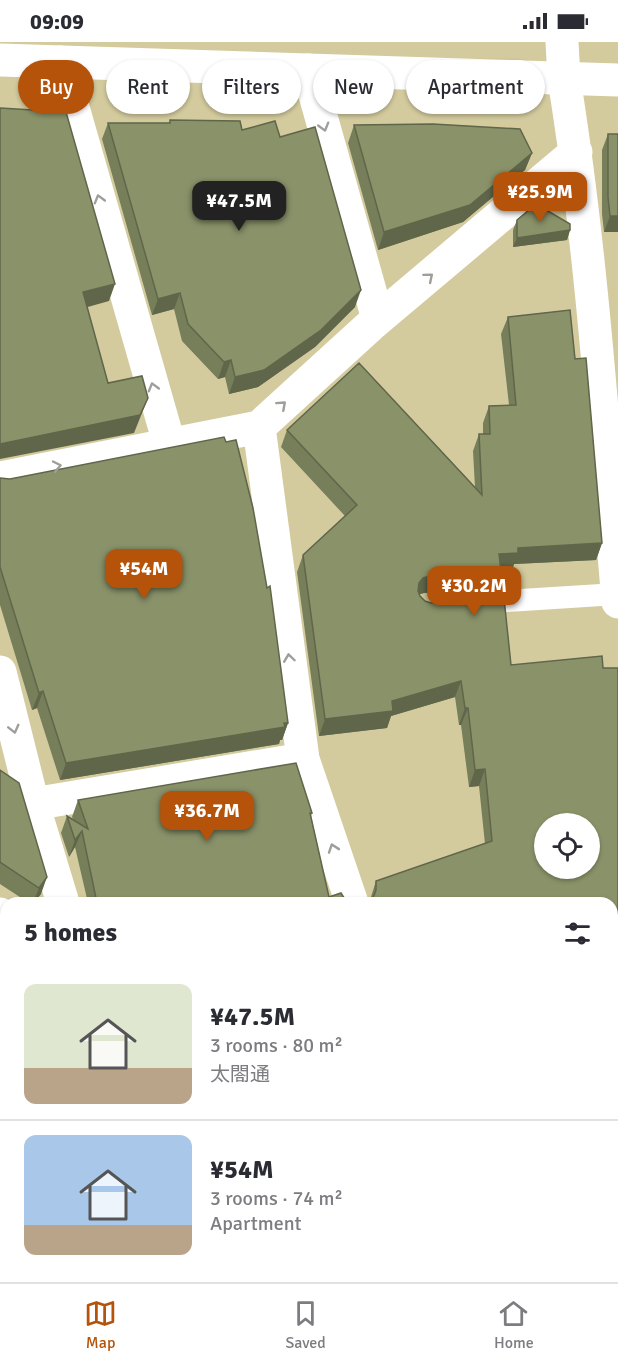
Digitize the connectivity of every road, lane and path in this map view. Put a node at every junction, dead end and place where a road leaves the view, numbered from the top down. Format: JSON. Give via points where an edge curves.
{"nodes":[{"id":1,"x":562,"y":42,"type":"edge"},
{"id":2,"x":0,"y":60,"type":"edge"},
{"id":3,"x":18,"y":61,"type":"edge"},
{"id":4,"x":94,"y":63,"type":"edge"},
{"id":5,"x":308,"y":70,"type":"junction"},
{"id":6,"x":564,"y":79,"type":"junction"},
{"id":7,"x":618,"y":80,"type":"edge"},
{"id":8,"x":75,"y":114,"type":"edge"},
{"id":9,"x":576,"y":152,"type":"junction"},
{"id":10,"x":605,"y":286,"type":"edge"},
{"id":11,"x":378,"y":319,"type":"junction"},
{"id":12,"x":259,"y":427,"type":"junction"},
{"id":13,"x":169,"y":443,"type":"junction"},
{"id":14,"x":0,"y":478,"type":"edge"},
{"id":15,"x":617,"y":594,"type":"edge"},
{"id":16,"x":618,"y":602,"type":"edge"},
{"id":17,"x":458,"y":604,"type":"edge"},
{"id":18,"x":0,"y":672,"type":"edge"},
{"id":19,"x":303,"y":759,"type":"junction"},
{"id":20,"x":33,"y":804,"type":"junction"},
{"id":21,"x":61,"y":897,"type":"edge"},
{"id":22,"x":350,"y":897,"type":"edge"}],
"edges":[{"from":1,"to":6,"type":"street"},
{"from":2,"to":3,"type":"street"},
{"from":4,"to":5,"type":"street"},
{"from":5,"to":6,"type":"street"},
{"from":5,"to":11,"type":"street","one_way":true},
{"from":6,"to":7,"type":"street"},
{"from":6,"to":9,"type":"street"},
{"from":13,"to":8,"type":"street","one_way":true},
{"from":9,"to":10,"type":"street"},
{"from":11,"to":9,"type":"street","one_way":true},
{"from":10,"to":15,"type":"street"},
{"from":12,"to":11,"type":"street","one_way":true},
{"from":12,"to":13,"type":"street"},
{"from":19,"to":12,"type":"street","one_way":true},
{"from":14,"to":13,"type":"street","one_way":true},
{"from":15,"to":16,"type":"street"},
{"from":15,"to":17,"type":"lane"},
{"from":18,"to":20,"type":"street","one_way":true},
{"from":19,"to":20,"type":"street"},
{"from":22,"to":19,"type":"street","one_way":true},
{"from":20,"to":21,"type":"street"}]}
